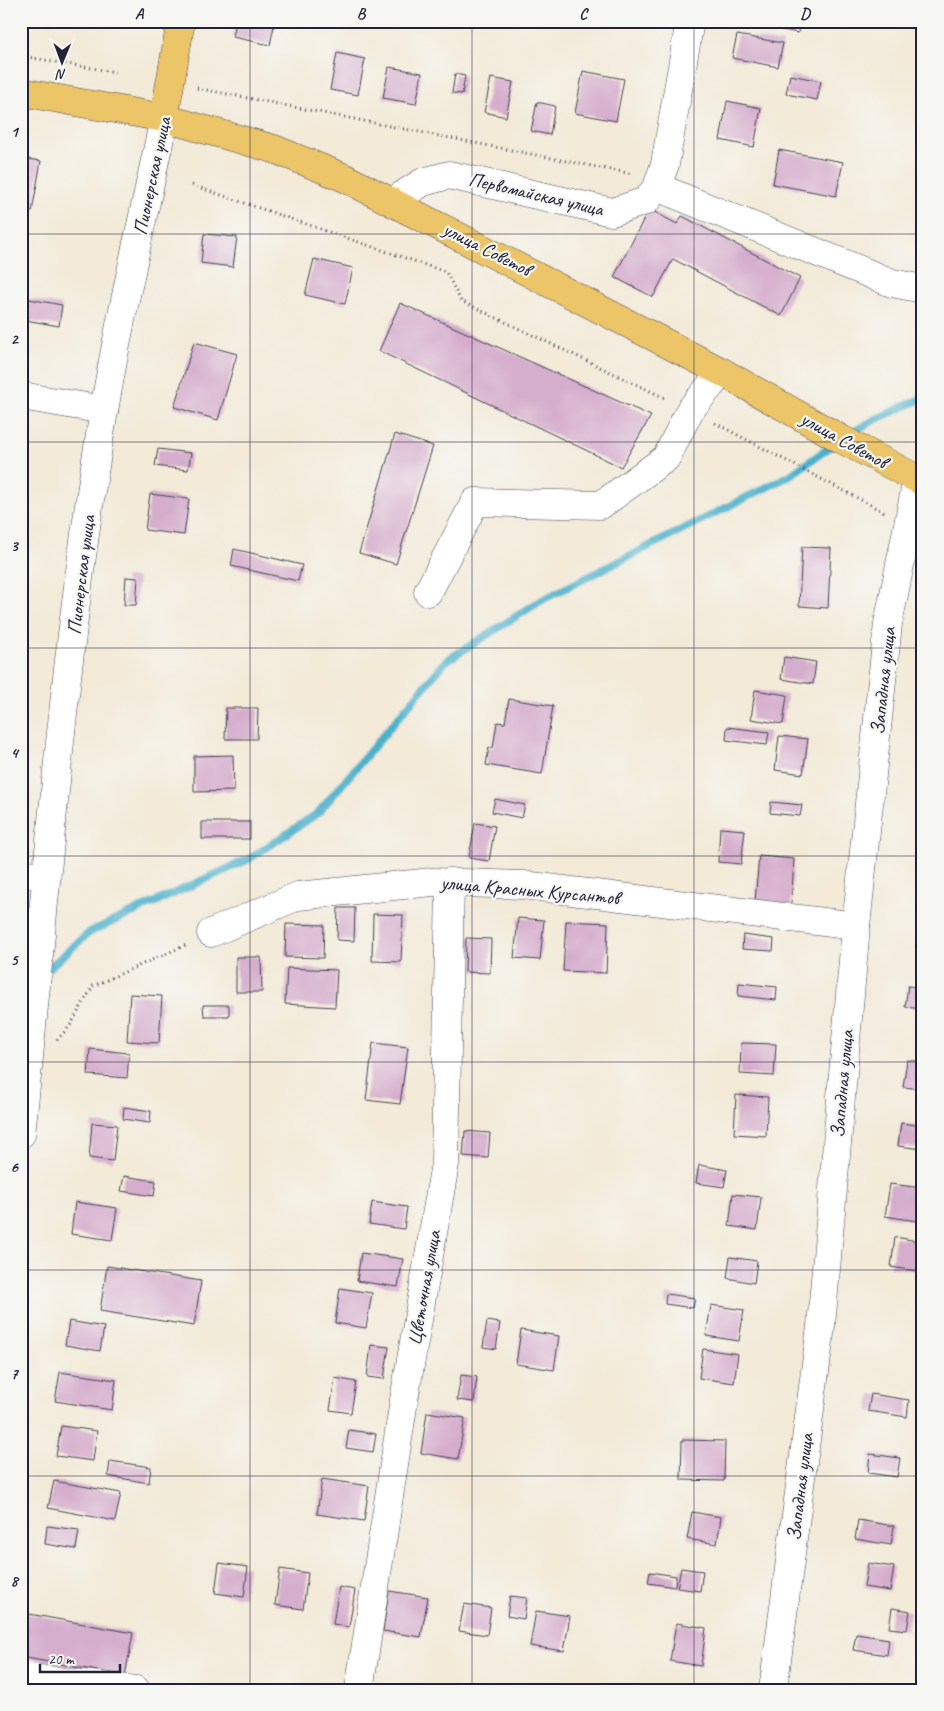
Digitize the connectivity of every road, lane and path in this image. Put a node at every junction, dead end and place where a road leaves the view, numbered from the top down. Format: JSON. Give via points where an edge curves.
{"nodes":[{"id":1,"x":181,"y":21,"type":"edge"},
{"id":2,"x":690,"y":21,"type":"edge"},
{"id":3,"x":21,"y":56,"type":"edge"},
{"id":4,"x":115,"y":72,"type":"dead end"},
{"id":5,"x":197,"y":88,"type":"dead end"},
{"id":6,"x":21,"y":92,"type":"edge"},
{"id":7,"x":164,"y":118,"type":"junction"},
{"id":8,"x":192,"y":185,"type":"dead end"},
{"id":9,"x":657,"y":187,"type":"junction"},
{"id":10,"x":393,"y":201,"type":"junction"},
{"id":11,"x":923,"y":290,"type":"edge"},
{"id":12,"x":722,"y":372,"type":"junction"},
{"id":13,"x":21,"y":396,"type":"edge"},
{"id":14,"x":104,"y":410,"type":"junction"},
{"id":15,"x":690,"y":410,"type":"junction"},
{"id":16,"x":920,"y":481,"type":"edge"},
{"id":17,"x":908,"y":525,"type":"junction"},
{"id":18,"x":428,"y":592,"type":"dead end"},
{"id":19,"x":34,"y":875,"type":"edge"},
{"id":20,"x":450,"y":882,"type":"junction"},
{"id":21,"x":856,"y":926,"type":"junction"},
{"id":22,"x":211,"y":933,"type":"joint"},
{"id":23,"x":30,"y":1048,"type":"junction"},
{"id":24,"x":21,"y":1134,"type":"edge"},
{"id":25,"x":21,"y":1677,"type":"edge"},
{"id":26,"x":136,"y":1690,"type":"edge"},
{"id":27,"x":359,"y":1690,"type":"edge"},
{"id":28,"x":774,"y":1690,"type":"edge"}],
"edges":[{"from":1,"to":7,"type":"main road","name":"Пионерская улица"},
{"from":2,"to":9,"type":"street","name":"Первомайская улица","via":[[665,164]]},
{"from":3,"to":4,"type":"path"},
{"from":5,"to":9,"type":"path","via":[[638,175]]},
{"from":6,"to":7,"type":"main road","name":"улица Советов"},
{"from":7,"to":10,"type":"main road","name":"улица Советов","via":[[274,149]]},
{"from":7,"to":14,"type":"street","name":"Пионерская улица"},
{"from":8,"to":15,"type":"path","via":[[446,272],[461,301]]},
{"from":9,"to":10,"type":"street","name":"Первомайская улица","via":[[646,201],[612,212],[449,174],[423,182]]},
{"from":9,"to":11,"type":"street","via":[[892,283]]},
{"from":10,"to":12,"type":"main road","name":"улица Советов"},
{"from":12,"to":15,"type":"street"},
{"from":12,"to":16,"type":"main road","name":"улица Советов"},
{"from":13,"to":14,"type":"street"},
{"from":14,"to":19,"type":"street","name":"Пионерская улица"},
{"from":15,"to":17,"type":"path"},
{"from":15,"to":18,"type":"street","via":[[666,458],[602,505],[475,502]]},
{"from":16,"to":17,"type":"street","name":"Западная улица"},
{"from":17,"to":21,"type":"street","name":"Западная улица","via":[[888,624]]},
{"from":19,"to":23,"type":"street","name":"Пионерская улица"},
{"from":20,"to":21,"type":"street","name":"улица Красных Курсантов","via":[[523,885]]},
{"from":20,"to":22,"type":"street","name":"улица Красных Курсантов","via":[[298,896]]},
{"from":20,"to":27,"type":"street","name":"Цветочная улица","via":[[445,1164]]},
{"from":21,"to":28,"type":"street","name":"Западная улица","via":[[821,1326]]},
{"from":22,"to":23,"type":"path","via":[[93,986],[63,1036],[52,1044]]},
{"from":23,"to":24,"type":"street","name":"Пионерская улица"},
{"from":25,"to":26,"type":"street"}]}
